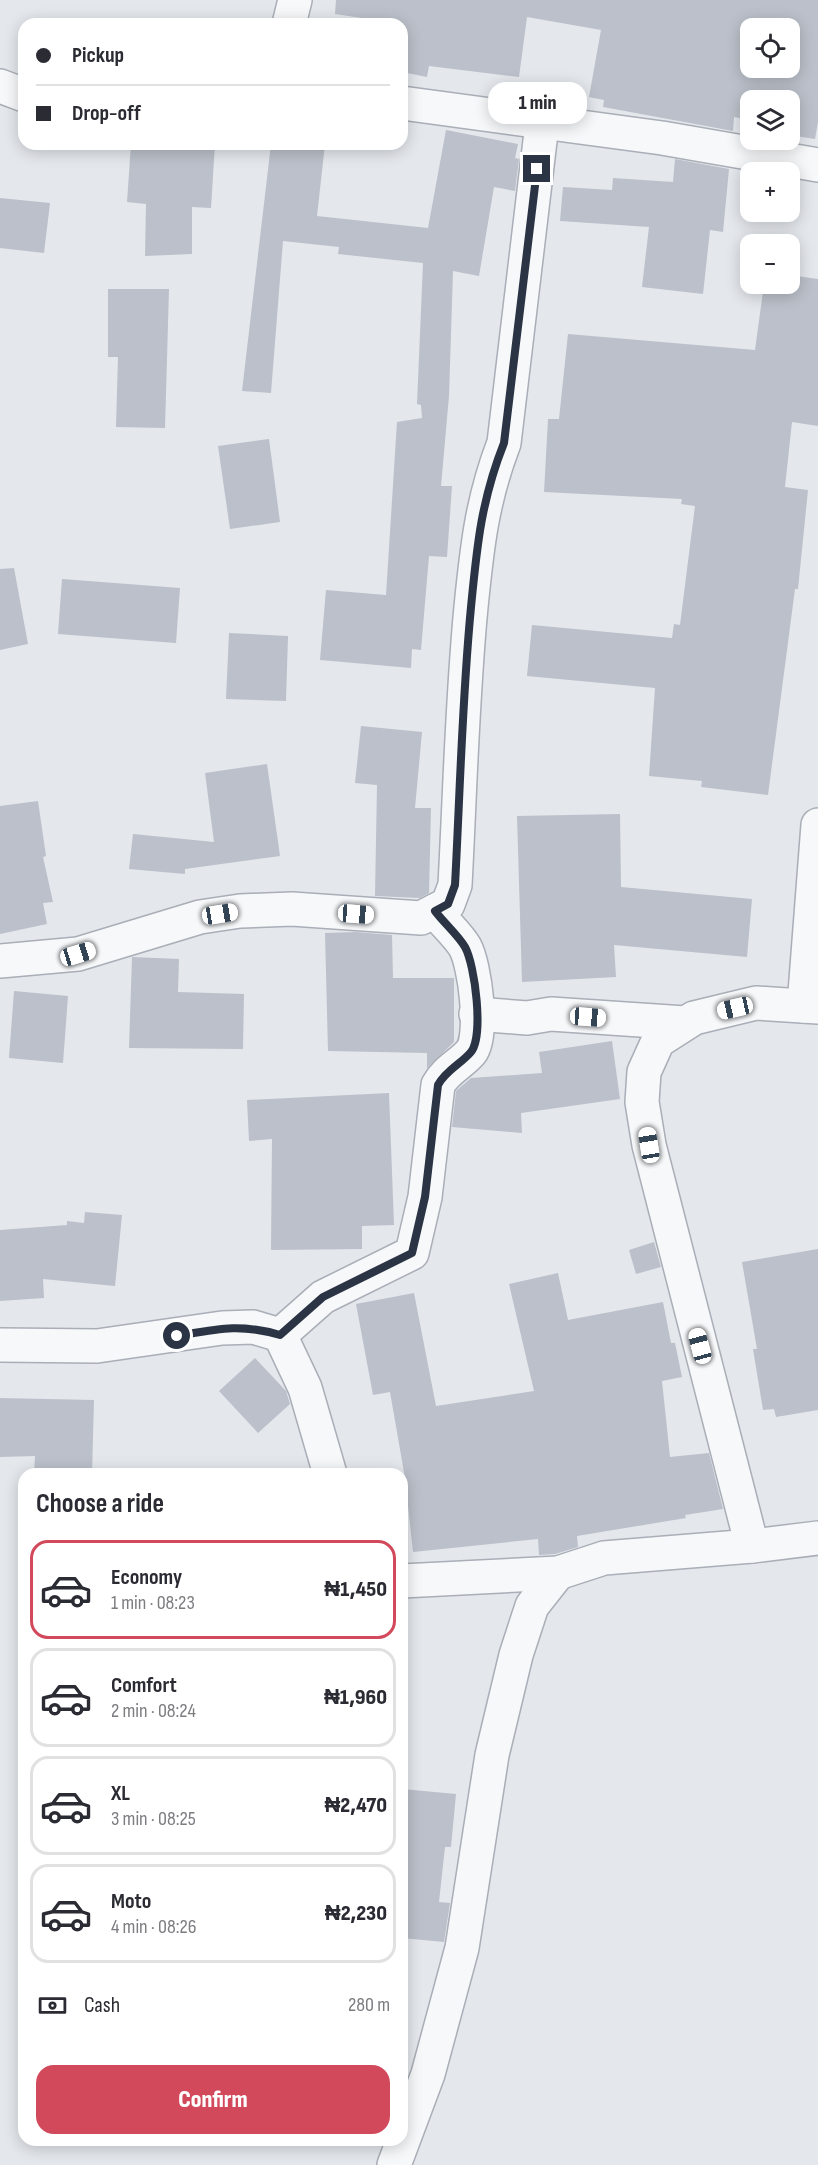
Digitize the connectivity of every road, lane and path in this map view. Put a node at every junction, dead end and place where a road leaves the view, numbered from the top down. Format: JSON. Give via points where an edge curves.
{"nodes":[{"id":1,"x":295,"y":0,"type":"edge"},
{"id":2,"x":290,"y":18,"type":"edge"},
{"id":3,"x":0,"y":86,"type":"edge"},
{"id":4,"x":18,"y":92,"type":"edge"},
{"id":5,"x":408,"y":104,"type":"edge"},
{"id":6,"x":542,"y":124,"type":"junction"},
{"id":7,"x":818,"y":165,"type":"edge"},
{"id":8,"x":818,"y":825,"type":"edge"},
{"id":9,"x":435,"y":911,"type":"junction"},
{"id":10,"x":0,"y":961,"type":"edge"},
{"id":11,"x":811,"y":1006,"type":"edge"},
{"id":12,"x":476,"y":1014,"type":"junction"},
{"id":13,"x":685,"y":1023,"type":"junction"},
{"id":14,"x":280,"y":1335,"type":"junction"},
{"id":15,"x":0,"y":1345,"type":"edge"},
{"id":16,"x":328,"y":1468,"type":"edge"},
{"id":17,"x":818,"y":1538,"type":"edge"},
{"id":18,"x":752,"y":1546,"type":"junction"},
{"id":19,"x":558,"y":1574,"type":"junction"},
{"id":20,"x":408,"y":1581,"type":"edge"},
{"id":21,"x":408,"y":2128,"type":"edge"},
{"id":22,"x":401,"y":2146,"type":"edge"},
{"id":23,"x":394,"y":2165,"type":"edge"}],
"edges":[{"from":1,"to":2,"type":"street"},
{"from":3,"to":4,"type":"street"},
{"from":5,"to":6,"type":"street"},
{"from":6,"to":7,"type":"street","via":[[662,138]]},
{"from":6,"to":9,"type":"street","via":[[504,443],[488,483],[479,528],[467,650],[455,885],[448,904]]},
{"from":8,"to":11,"type":"street"},
{"from":9,"to":10,"type":"street","via":[[421,918],[292,909],[240,910],[200,917],[78,954]]},
{"from":9,"to":12,"type":"street","via":[[465,947],[476,995]]},
{"from":11,"to":13,"type":"street","via":[[756,1003]]},
{"from":12,"to":13,"type":"street","via":[[527,1018],[551,1014]]},
{"from":12,"to":14,"type":"street","via":[[472,1051],[438,1085],[425,1197],[412,1253],[323,1297]]},
{"from":13,"to":18,"type":"street","via":[[658,1041],[644,1071],[642,1102],[651,1156]]},
{"from":14,"to":15,"type":"street","via":[[253,1327],[97,1346]]},
{"from":14,"to":16,"type":"street","via":[[305,1388]]},
{"from":17,"to":18,"type":"street"},
{"from":18,"to":19,"type":"street","via":[[604,1558]]},
{"from":19,"to":20,"type":"street"},
{"from":19,"to":21,"type":"street","via":[[532,1606],[516,1655],[492,1755],[462,1948],[428,2074]]},
{"from":22,"to":23,"type":"street"}]}
